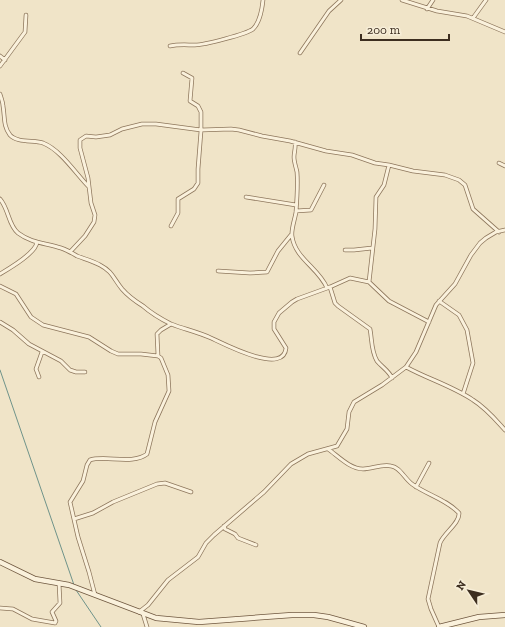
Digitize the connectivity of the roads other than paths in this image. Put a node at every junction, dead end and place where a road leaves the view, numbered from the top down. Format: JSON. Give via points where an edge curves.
{"nodes":[{"id":1,"x":263,"y":0,"type":"edge"},
{"id":2,"x":341,"y":0,"type":"edge"},
{"id":3,"x":402,"y":0,"type":"edge"},
{"id":4,"x":433,"y":0,"type":"edge"},
{"id":5,"x":486,"y":0,"type":"edge"},
{"id":6,"x":427,"y":8,"type":"junction"},
{"id":7,"x":26,"y":15,"type":"dead end"},
{"id":8,"x":473,"y":18,"type":"junction"},
{"id":9,"x":505,"y":32,"type":"edge"},
{"id":10,"x":170,"y":46,"type":"dead end"},
{"id":11,"x":300,"y":52,"type":"dead end"},
{"id":12,"x":0,"y":56,"type":"edge"},
{"id":13,"x":5,"y":60,"type":"junction"},
{"id":14,"x":0,"y":66,"type":"edge"},
{"id":15,"x":183,"y":73,"type":"dead end"},
{"id":16,"x":0,"y":94,"type":"edge"},
{"id":17,"x":201,"y":130,"type":"junction"},
{"id":18,"x":295,"y":142,"type":"junction"},
{"id":19,"x":498,"y":163,"type":"dead end"},
{"id":20,"x":389,"y":165,"type":"junction"},
{"id":21,"x":505,"y":166,"type":"edge"},
{"id":22,"x":324,"y":185,"type":"dead end"},
{"id":23,"x":90,"y":188,"type":"junction"},
{"id":24,"x":246,"y":198,"type":"dead end"},
{"id":25,"x":0,"y":199,"type":"edge"},
{"id":26,"x":296,"y":205,"type":"junction"},
{"id":27,"x":296,"y":211,"type":"junction"},
{"id":28,"x":170,"y":226,"type":"dead end"},
{"id":29,"x":505,"y":230,"type":"edge"},
{"id":30,"x":499,"y":232,"type":"junction"},
{"id":31,"x":291,"y":235,"type":"junction"},
{"id":32,"x":37,"y":242,"type":"junction"},
{"id":33,"x":372,"y":248,"type":"junction"},
{"id":34,"x":345,"y":250,"type":"dead end"},
{"id":35,"x":70,"y":252,"type":"junction"},
{"id":36,"x":218,"y":271,"type":"dead end"},
{"id":37,"x":0,"y":274,"type":"edge"},
{"id":38,"x":369,"y":282,"type":"junction"},
{"id":39,"x":0,"y":286,"type":"edge"},
{"id":40,"x":328,"y":288,"type":"junction"},
{"id":41,"x":439,"y":301,"type":"junction"},
{"id":42,"x":0,"y":322,"type":"edge"},
{"id":43,"x":429,"y":322,"type":"junction"},
{"id":44,"x":171,"y":324,"type":"junction"},
{"id":45,"x":42,"y":352,"type":"junction"},
{"id":46,"x":158,"y":356,"type":"junction"},
{"id":47,"x":406,"y":367,"type":"junction"},
{"id":48,"x":85,"y":372,"type":"dead end"},
{"id":49,"x":39,"y":378,"type":"dead end"},
{"id":50,"x":392,"y":378,"type":"junction"},
{"id":51,"x":463,"y":394,"type":"junction"},
{"id":52,"x":505,"y":430,"type":"edge"},
{"id":53,"x":328,"y":449,"type":"junction"},
{"id":54,"x":430,"y":463,"type":"dead end"},
{"id":55,"x":416,"y":486,"type":"junction"},
{"id":56,"x":191,"y":492,"type":"dead end"},
{"id":57,"x":74,"y":519,"type":"junction"},
{"id":58,"x":224,"y":526,"type":"junction"},
{"id":59,"x":256,"y":545,"type":"dead end"},
{"id":60,"x":0,"y":562,"type":"edge"},
{"id":61,"x":59,"y":583,"type":"junction"},
{"id":62,"x":95,"y":595,"type":"junction"},
{"id":63,"x":0,"y":608,"type":"edge"},
{"id":64,"x":141,"y":613,"type":"junction"},
{"id":65,"x":505,"y":615,"type":"edge"},
{"id":66,"x":189,"y":624,"type":"edge"},
{"id":67,"x":147,"y":627,"type":"edge"},
{"id":68,"x":364,"y":627,"type":"edge"},
{"id":69,"x":439,"y":627,"type":"edge"}],
"edges":[{"from":1,"to":10,"type":"street","via":[[256,26],[249,32],[202,44]]},
{"from":2,"to":11,"type":"street","via":[[329,11]]},
{"from":3,"to":6,"type":"street"},
{"from":4,"to":6,"type":"street"},
{"from":5,"to":8,"type":"street"},
{"from":6,"to":8,"type":"street"},
{"from":7,"to":13,"type":"street","via":[[25,32]]},
{"from":8,"to":9,"type":"street"},
{"from":12,"to":13,"type":"street"},
{"from":13,"to":14,"type":"street"},
{"from":15,"to":17,"type":"street","via":[[192,78],[190,101],[200,110]]},
{"from":16,"to":23,"type":"street","via":[[4,122],[11,136],[42,142],[49,146],[64,158]]},
{"from":17,"to":18,"type":"street","via":[[227,128]]},
{"from":17,"to":23,"type":"street","via":[[142,124],[110,135],[83,136],[79,143]]},
{"from":17,"to":28,"type":"street","via":[[198,183],[194,189],[178,199],[178,213]]},
{"from":18,"to":20,"type":"street"},
{"from":18,"to":26,"type":"street"},
{"from":19,"to":21,"type":"street"},
{"from":20,"to":30,"type":"street","via":[[459,180],[466,187],[473,209]]},
{"from":20,"to":33,"type":"street","via":[[384,184],[376,196]]},
{"from":22,"to":27,"type":"street","via":[[311,210]]},
{"from":23,"to":35,"type":"street","via":[[95,218],[86,236]]},
{"from":24,"to":26,"type":"street"},
{"from":25,"to":32,"type":"street","via":[[17,231]]},
{"from":26,"to":27,"type":"street"},
{"from":27,"to":31,"type":"street"},
{"from":29,"to":30,"type":"street"},
{"from":30,"to":41,"type":"street","via":[[480,243],[455,284]]},
{"from":31,"to":36,"type":"street","via":[[278,251],[267,272]]},
{"from":31,"to":40,"type":"street","via":[[296,250]]},
{"from":32,"to":35,"type":"street"},
{"from":32,"to":37,"type":"street","via":[[31,253]]},
{"from":33,"to":34,"type":"street"},
{"from":33,"to":38,"type":"street"},
{"from":35,"to":44,"type":"street","via":[[109,270],[130,297]]},
{"from":38,"to":40,"type":"street","via":[[350,278]]},
{"from":38,"to":43,"type":"street","via":[[389,301]]},
{"from":39,"to":46,"type":"street","via":[[16,294],[31,317],[43,325],[89,337],[118,354]]},
{"from":40,"to":44,"type":"street","via":[[292,302],[276,317],[274,329],[286,348],[277,359],[255,357]]},
{"from":40,"to":50,"type":"street","via":[[335,303],[370,329],[375,356]]},
{"from":41,"to":43,"type":"street"},
{"from":41,"to":51,"type":"street","via":[[455,311],[468,330],[473,363]]},
{"from":42,"to":45,"type":"street"},
{"from":43,"to":47,"type":"street","via":[[416,352]]},
{"from":44,"to":46,"type":"street","via":[[157,334]]},
{"from":45,"to":48,"type":"street","via":[[61,361],[73,372]]},
{"from":45,"to":49,"type":"street","via":[[36,369]]},
{"from":46,"to":57,"type":"street","via":[[167,371],[170,383],[155,422],[148,452],[142,457],[90,460],[70,502]]},
{"from":47,"to":50,"type":"street"},
{"from":47,"to":51,"type":"street"},
{"from":50,"to":53,"type":"street","via":[[354,402],[348,415],[347,429],[341,440],[336,447]]},
{"from":51,"to":52,"type":"street","via":[[486,410]]},
{"from":53,"to":55,"type":"street","via":[[357,468],[394,467]]},
{"from":53,"to":58,"type":"street","via":[[308,454],[295,461]]},
{"from":54,"to":55,"type":"street"},
{"from":55,"to":69,"type":"street","via":[[447,503],[459,516],[440,543],[428,595],[429,605]]},
{"from":56,"to":57,"type":"street","via":[[165,483],[157,484]]},
{"from":57,"to":62,"type":"street"},
{"from":58,"to":59,"type":"street","via":[[238,538]]},
{"from":58,"to":64,"type":"street","via":[[208,541],[198,557],[168,580]]},
{"from":60,"to":61,"type":"street","via":[[35,579]]},
{"from":61,"to":62,"type":"street"},
{"from":61,"to":63,"type":"street","via":[[60,603],[52,612],[55,623],[32,619],[13,609]]},
{"from":62,"to":64,"type":"street"},
{"from":64,"to":66,"type":"street"},
{"from":64,"to":67,"type":"street"},
{"from":65,"to":69,"type":"street","via":[[479,617]]},
{"from":66,"to":68,"type":"street","via":[[305,614],[328,617]]}]}
